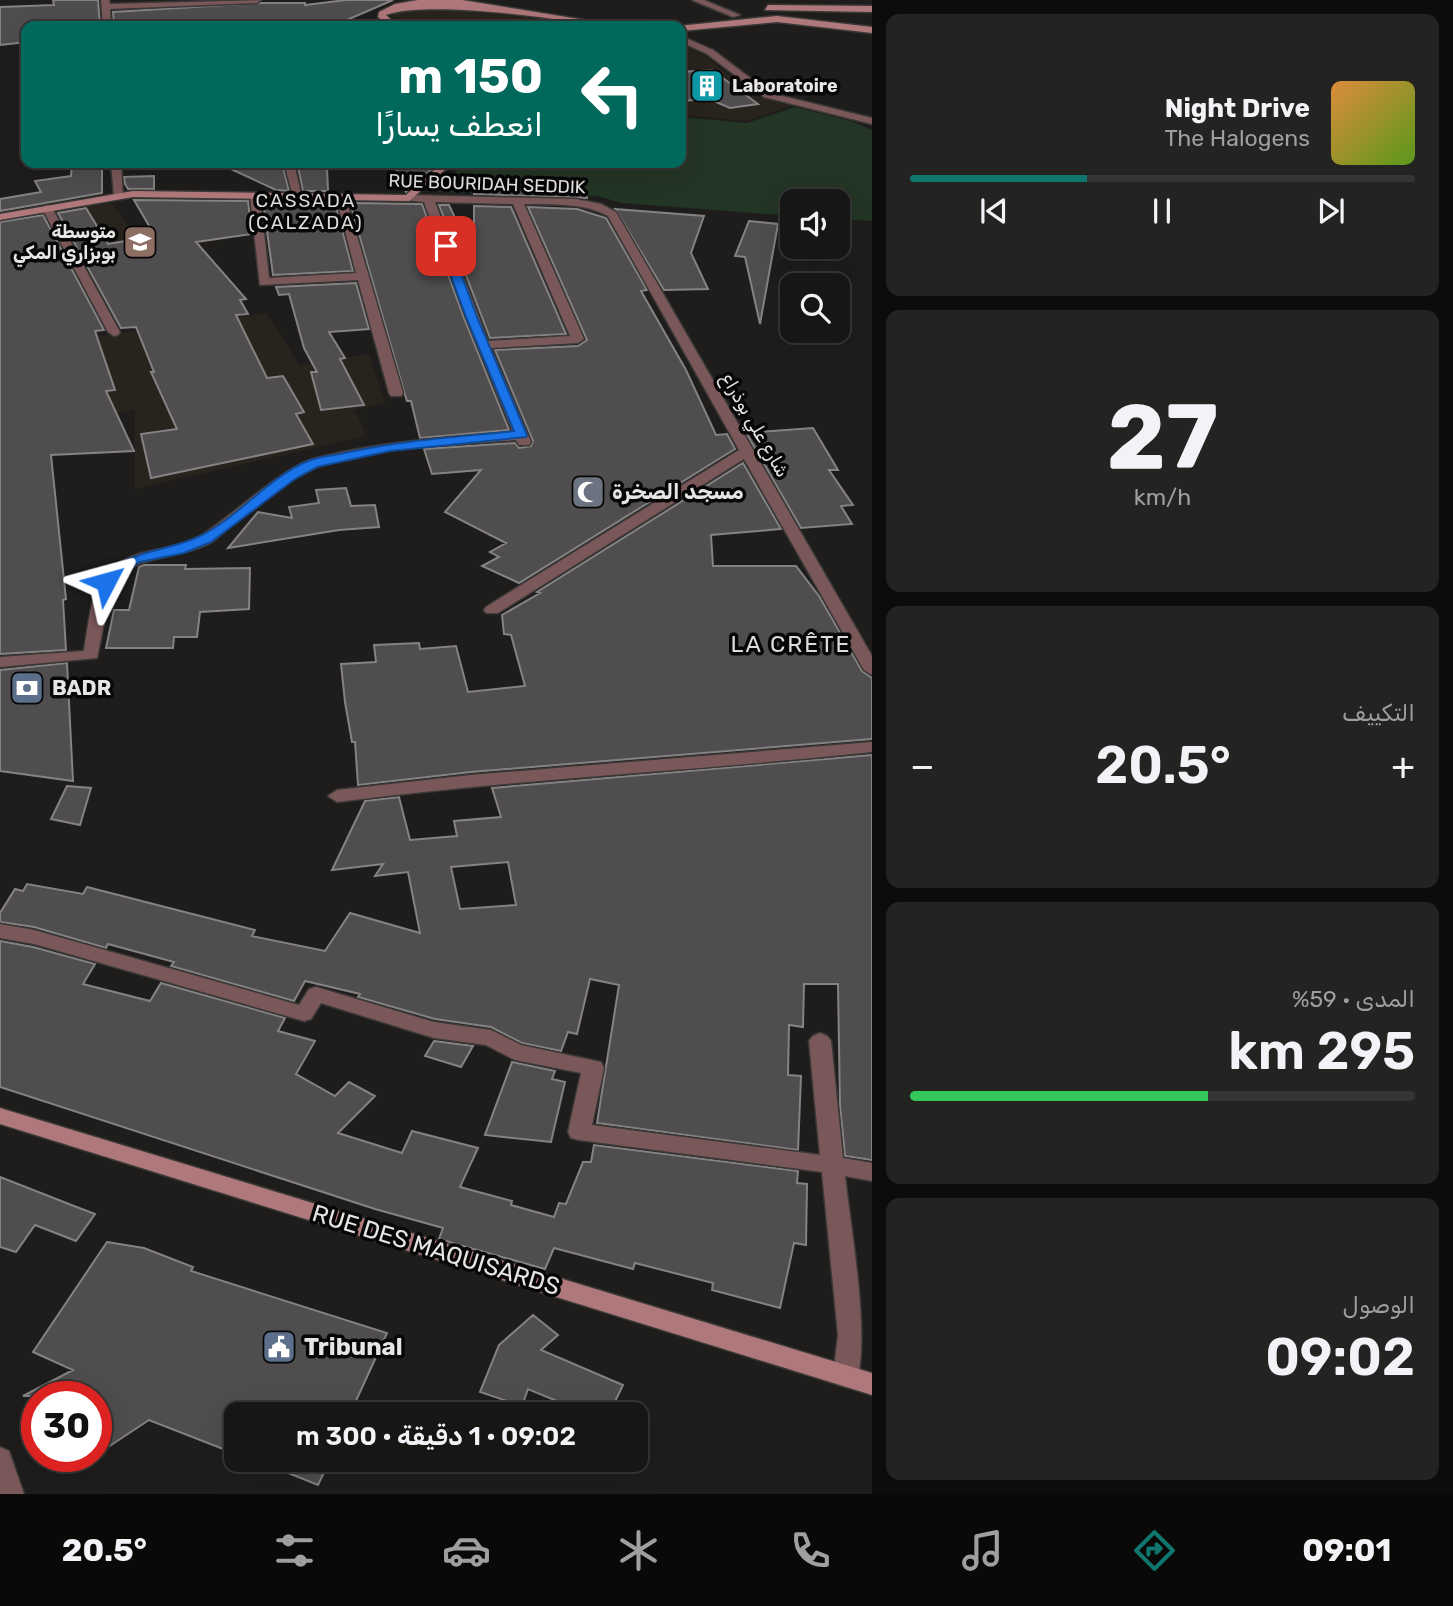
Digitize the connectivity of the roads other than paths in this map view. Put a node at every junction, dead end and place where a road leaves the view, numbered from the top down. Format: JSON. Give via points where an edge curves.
{"nodes":[{"id":1,"x":257,"y":0,"type":"edge"},
{"id":2,"x":445,"y":0,"type":"edge"},
{"id":3,"x":696,"y":0,"type":"edge"},
{"id":4,"x":106,"y":3,"type":"edge"},
{"id":5,"x":468,"y":5,"type":"junction"},
{"id":6,"x":872,"y":9,"type":"edge"},
{"id":7,"x":736,"y":15,"type":"junction"},
{"id":8,"x":107,"y":21,"type":"edge"},
{"id":9,"x":387,"y":21,"type":"edge"},
{"id":10,"x":582,"y":21,"type":"edge"},
{"id":11,"x":711,"y":23,"type":"junction"},
{"id":12,"x":686,"y":26,"type":"edge"},
{"id":13,"x":872,"y":30,"type":"edge"},
{"id":14,"x":686,"y":41,"type":"edge"},
{"id":15,"x":872,"y":121,"type":"edge"},
{"id":16,"x":116,"y":168,"type":"edge"},
{"id":17,"x":290,"y":168,"type":"edge"},
{"id":18,"x":443,"y":168,"type":"edge"},
{"id":19,"x":118,"y":196,"type":"junction"},
{"id":20,"x":255,"y":196,"type":"junction"},
{"id":21,"x":298,"y":196,"type":"junction"},
{"id":22,"x":341,"y":197,"type":"junction"},
{"id":23,"x":410,"y":198,"type":"junction"},
{"id":24,"x":428,"y":198,"type":"junction"},
{"id":25,"x":516,"y":200,"type":"junction"},
{"id":26,"x":597,"y":206,"type":"joint"},
{"id":27,"x":47,"y":208,"type":"junction"},
{"id":28,"x":0,"y":216,"type":"edge"},
{"id":29,"x":363,"y":276,"type":"junction"},
{"id":30,"x":114,"y":332,"type":"dead end"},
{"id":31,"x":484,"y":345,"type":"junction"},
{"id":32,"x":396,"y":393,"type":"dead end"},
{"id":33,"x":747,"y":451,"type":"junction"},
{"id":34,"x":492,"y":610,"type":"dead end"},
{"id":35,"x":0,"y":662,"type":"edge"},
{"id":36,"x":872,"y":670,"type":"edge"},
{"id":37,"x":872,"y":747,"type":"edge"},
{"id":38,"x":337,"y":796,"type":"dead end"},
{"id":39,"x":0,"y":931,"type":"edge"},
{"id":40,"x":820,"y":1041,"type":"dead end"},
{"id":41,"x":0,"y":1116,"type":"edge"},
{"id":42,"x":835,"y":1166,"type":"junction"},
{"id":43,"x":872,"y":1172,"type":"edge"},
{"id":44,"x":846,"y":1376,"type":"junction"},
{"id":45,"x":872,"y":1384,"type":"edge"},
{"id":46,"x":0,"y":1459,"type":"edge"},
{"id":47,"x":11,"y":1494,"type":"edge"}],
"edges":[{"from":1,"to":4,"type":"street"},
{"from":2,"to":5,"type":"main road"},
{"from":3,"to":7,"type":"street"},
{"from":4,"to":8,"type":"street"},
{"from":5,"to":9,"type":"main road","via":[[420,2],[391,8],[382,14]]},
{"from":5,"to":10,"type":"main road"},
{"from":6,"to":7,"type":"main road","via":[[788,7]]},
{"from":7,"to":11,"type":"main road"},
{"from":11,"to":12,"type":"main road"},
{"from":11,"to":13,"type":"main road","via":[[776,19]]},
{"from":14,"to":15,"type":"street","via":[[710,52],[767,95]]},
{"from":16,"to":19,"type":"street"},
{"from":17,"to":21,"type":"street"},
{"from":18,"to":23,"type":"main road"},
{"from":19,"to":20,"type":"main road","name":"RUE BOURIDAH SEDDIK"},
{"from":19,"to":27,"type":"main road","name":"RUE BOURIDAH SEDDIK"},
{"from":20,"to":21,"type":"main road","name":"RUE BOURIDAH SEDDIK"},
{"from":20,"to":29,"type":"street","via":[[264,282]]},
{"from":21,"to":22,"type":"main road","name":"RUE BOURIDAH SEDDIK"},
{"from":22,"to":23,"type":"main road","name":"RUE BOURIDAH SEDDIK"},
{"from":22,"to":29,"type":"street"},
{"from":23,"to":24,"type":"street","name":"RUE BOURIDAH SEDDIK"},
{"from":24,"to":25,"type":"street","name":"RUE BOURIDAH SEDDIK"},
{"from":24,"to":31,"type":"street"},
{"from":25,"to":26,"type":"street","name":"RUE BOURIDAH SEDDIK"},
{"from":25,"to":31,"type":"street","via":[[578,339]]},
{"from":26,"to":33,"type":"street","name":"شارع علي بوذراع","via":[[616,220]]},
{"from":27,"to":28,"type":"main road","name":"RUE BOURIDAH SEDDIK"},
{"from":27,"to":30,"type":"street"},
{"from":29,"to":32,"type":"street"},
{"from":31,"to":35,"type":"street","via":[[523,440],[390,447],[303,468],[206,539],[135,559],[118,569],[102,593],[91,654]]},
{"from":33,"to":34,"type":"street"},
{"from":33,"to":36,"type":"street","name":"شارع علي بوذراع"},
{"from":37,"to":38,"type":"street"},
{"from":39,"to":42,"type":"street","via":[[304,1014],[316,994],[434,1030],[491,1038],[515,1052],[593,1068],[579,1132]]},
{"from":40,"to":42,"type":"street"},
{"from":41,"to":44,"type":"main road","name":"RUE DES MAQUISARDS"},
{"from":42,"to":43,"type":"street"},
{"from":42,"to":44,"type":"street","via":[[850,1335]]},
{"from":44,"to":45,"type":"main road","name":"RUE DES MAQUISARDS"},
{"from":46,"to":47,"type":"street"}]}
